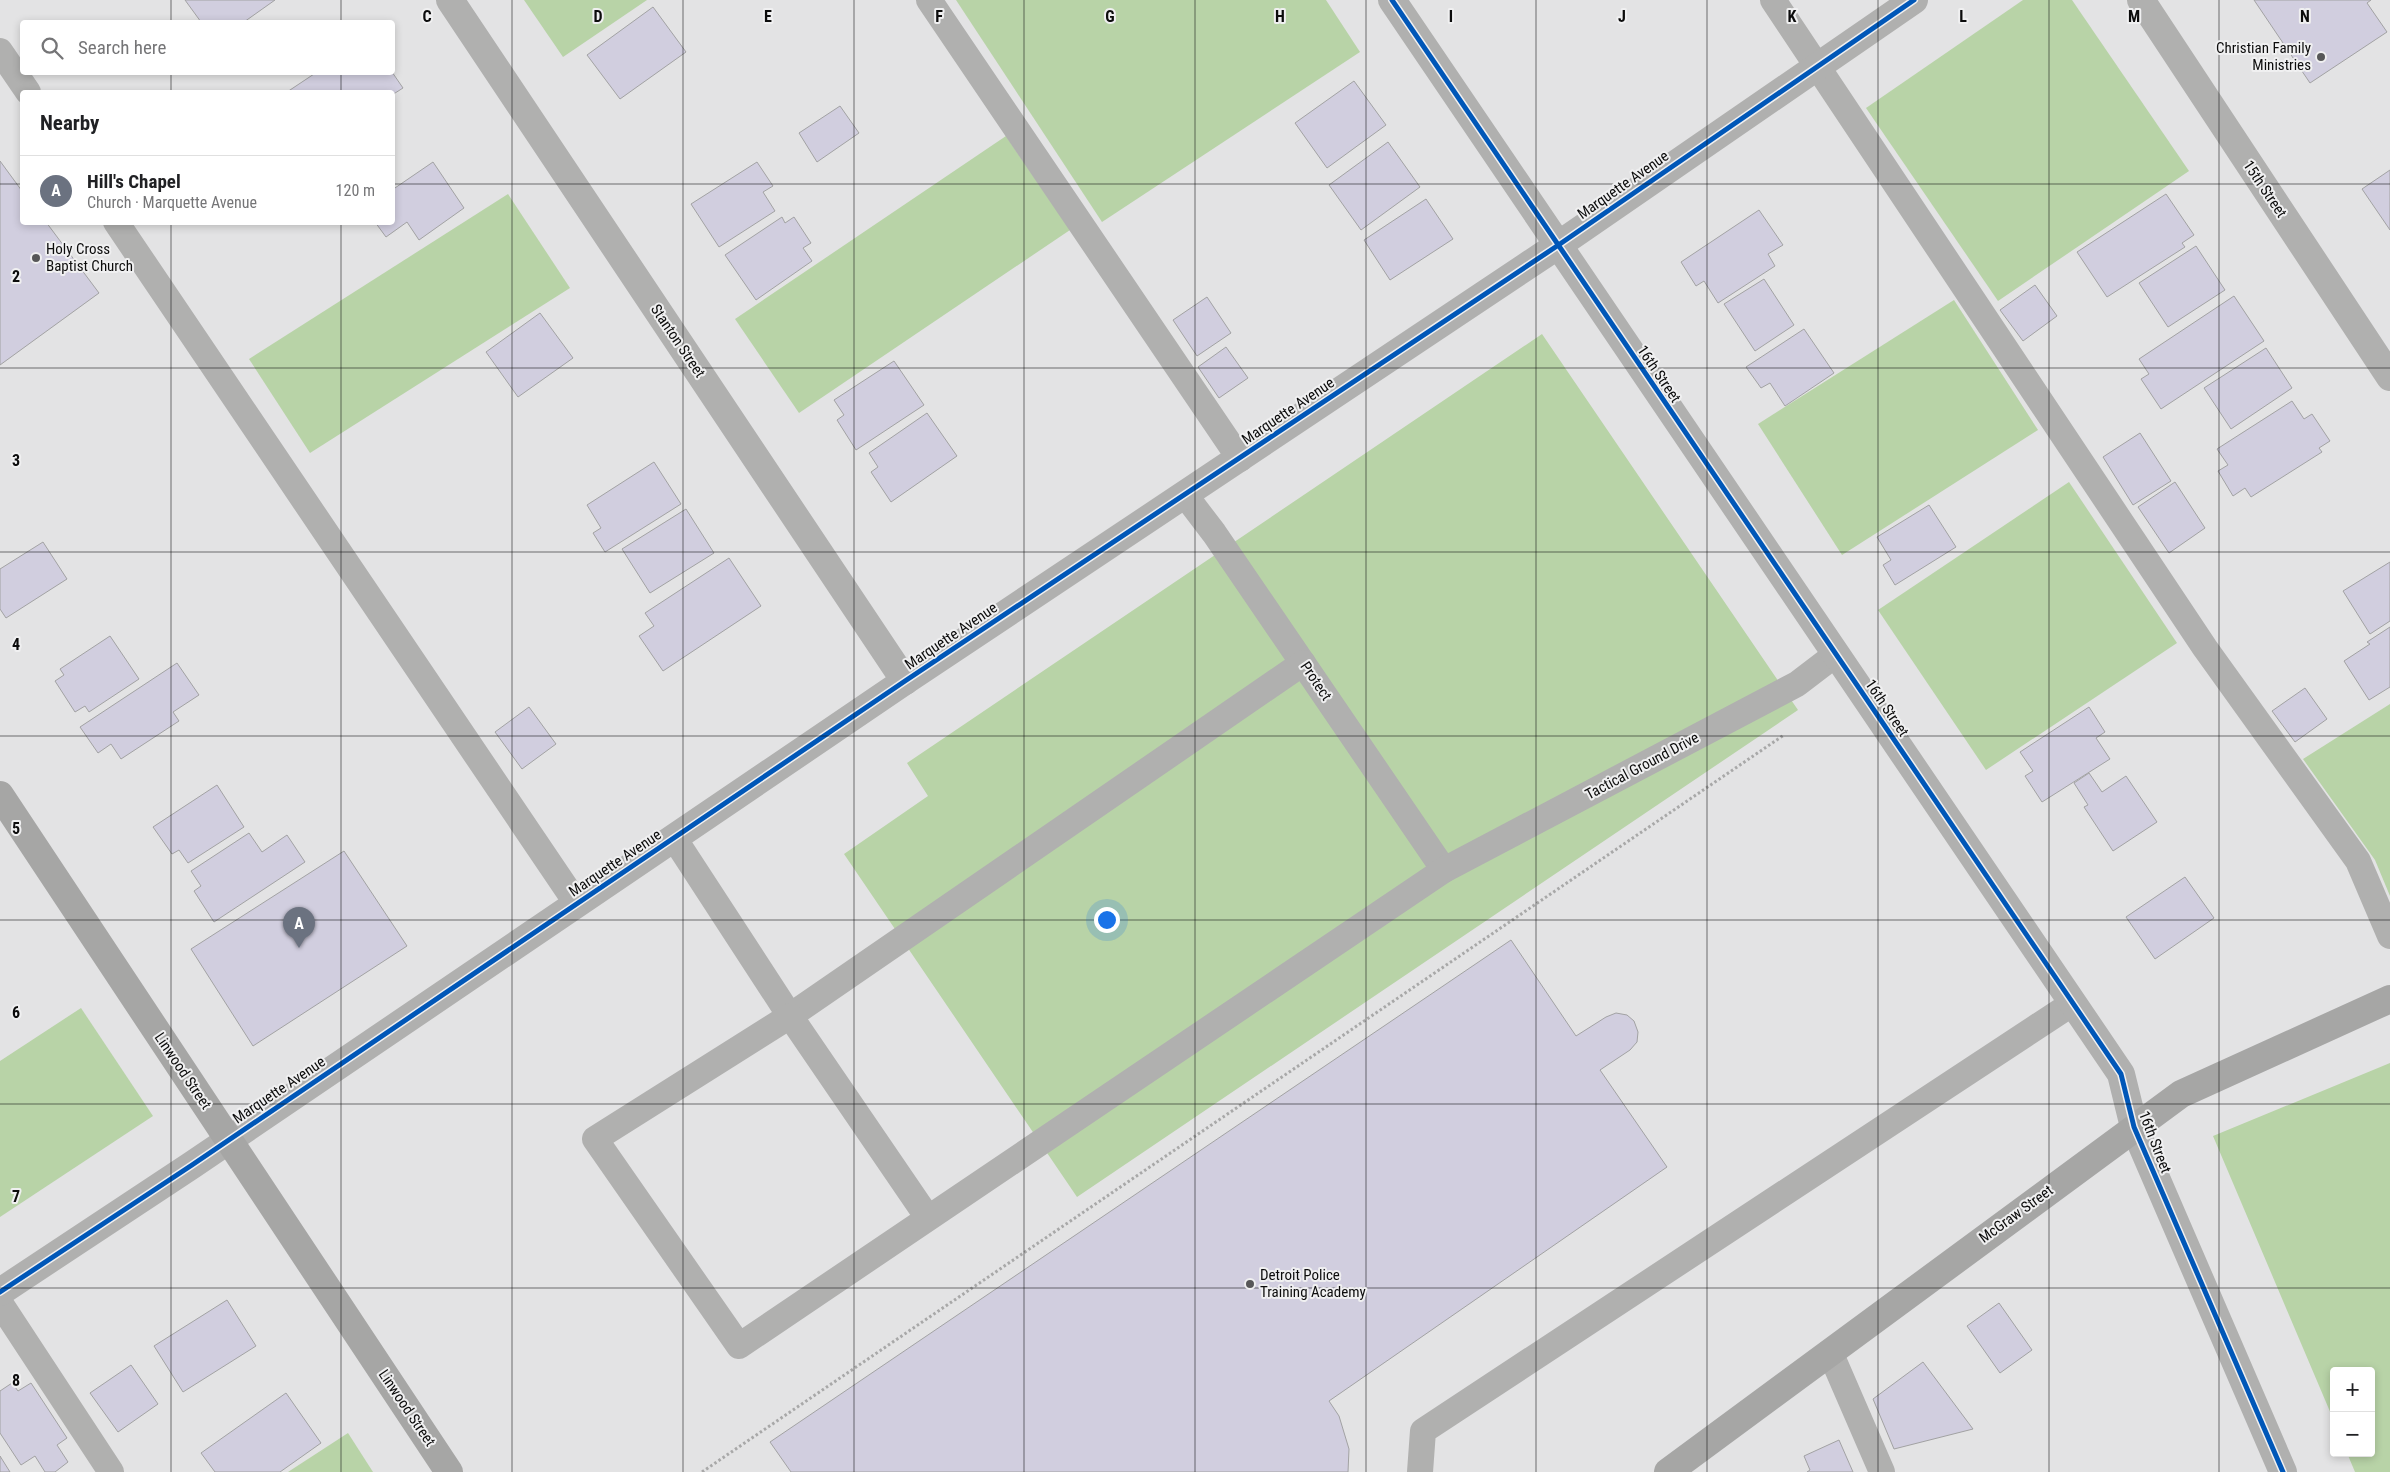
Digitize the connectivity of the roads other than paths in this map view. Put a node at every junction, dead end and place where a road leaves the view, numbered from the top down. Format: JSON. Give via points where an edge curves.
{"nodes":[{"id":1,"x":450,"y":0,"type":"edge"},
{"id":2,"x":929,"y":0,"type":"edge"},
{"id":3,"x":1392,"y":0,"type":"edge"},
{"id":4,"x":1773,"y":0,"type":"edge"},
{"id":5,"x":1914,"y":0,"type":"edge"},
{"id":6,"x":2141,"y":0,"type":"edge"},
{"id":7,"x":0,"y":50,"type":"edge"},
{"id":8,"x":1816,"y":66,"type":"junction"},
{"id":9,"x":27,"y":90,"type":"edge"},
{"id":10,"x":118,"y":225,"type":"edge"},
{"id":11,"x":1557,"y":246,"type":"junction"},
{"id":12,"x":2390,"y":376,"type":"edge"},
{"id":13,"x":1240,"y":459,"type":"junction"},
{"id":14,"x":1185,"y":495,"type":"junction"},
{"id":15,"x":1836,"y":655,"type":"junction"},
{"id":16,"x":1303,"y":663,"type":"junction"},
{"id":17,"x":906,"y":681,"type":"junction"},
{"id":18,"x":0,"y":795,"type":"edge"},
{"id":19,"x":674,"y":838,"type":"junction"},
{"id":20,"x":1444,"y":870,"type":"junction"},
{"id":21,"x":577,"y":904,"type":"junction"},
{"id":22,"x":2390,"y":936,"type":"edge"},
{"id":23,"x":2390,"y":999,"type":"edge"},
{"id":24,"x":2073,"y":1003,"type":"junction"},
{"id":25,"x":790,"y":1016,"type":"junction"},
{"id":26,"x":2134,"y":1128,"type":"junction"},
{"id":27,"x":229,"y":1139,"type":"junction"},
{"id":28,"x":928,"y":1218,"type":"junction"},
{"id":29,"x":0,"y":1292,"type":"edge"},
{"id":30,"x":0,"y":1303,"type":"edge"},
{"id":31,"x":1830,"y":1352,"type":"junction"},
{"id":32,"x":111,"y":1472,"type":"edge"},
{"id":33,"x":449,"y":1472,"type":"edge"},
{"id":34,"x":1420,"y":1472,"type":"edge"},
{"id":35,"x":1668,"y":1472,"type":"edge"},
{"id":36,"x":1882,"y":1472,"type":"edge"},
{"id":37,"x":2283,"y":1472,"type":"edge"}],
"edges":[{"from":1,"to":17,"type":"street","name":"Stanton Street"},
{"from":2,"to":13,"type":"lane"},
{"from":3,"to":11,"type":"street","name":"16th Street"},
{"from":4,"to":8,"type":"lane"},
{"from":5,"to":8,"type":"street","name":"Marquette Avenue"},
{"from":6,"to":12,"type":"street","name":"15th Street"},
{"from":7,"to":9,"type":"lane"},
{"from":8,"to":11,"type":"street","name":"Marquette Avenue"},
{"from":8,"to":22,"type":"lane","via":[[2205,648],[2358,861]]},
{"from":10,"to":21,"type":"lane"},
{"from":11,"to":13,"type":"street","name":"Marquette Avenue"},
{"from":11,"to":15,"type":"street","name":"16th Street"},
{"from":13,"to":14,"type":"street","name":"Marquette Avenue"},
{"from":14,"to":16,"type":"lane","name":"Protect"},
{"from":14,"to":17,"type":"street","name":"Marquette Avenue"},
{"from":15,"to":20,"type":"lane","name":"Tactical Ground Drive","via":[[1797,684]]},
{"from":15,"to":24,"type":"street","name":"16th Street"},
{"from":16,"to":20,"type":"lane","name":"Protect"},
{"from":16,"to":25,"type":"lane"},
{"from":17,"to":19,"type":"street","name":"Marquette Avenue"},
{"from":18,"to":27,"type":"street","name":"Linwood Street"},
{"from":19,"to":21,"type":"street","name":"Marquette Avenue"},
{"from":19,"to":25,"type":"lane"},
{"from":20,"to":28,"type":"lane","name":"Tactical Ground Drive"},
{"from":21,"to":27,"type":"street","name":"Marquette Avenue"},
{"from":23,"to":26,"type":"street","name":"McGraw Street","via":[[2181,1094]]},
{"from":24,"to":26,"type":"street","name":"16th Street","via":[[2121,1074]]},
{"from":24,"to":34,"type":"lane","via":[[1423,1431]]},
{"from":25,"to":28,"type":"lane"},
{"from":25,"to":28,"type":"lane","name":"Tactical Ground Drive","via":[[595,1139],[739,1346]]},
{"from":26,"to":31,"type":"street","name":"McGraw Street"},
{"from":26,"to":37,"type":"street","name":"16th Street"},
{"from":27,"to":29,"type":"street","name":"Marquette Avenue"},
{"from":27,"to":33,"type":"street","name":"Linwood Street"},
{"from":30,"to":32,"type":"lane"},
{"from":31,"to":35,"type":"street","name":"McGraw Street"},
{"from":31,"to":36,"type":"lane"}]}
